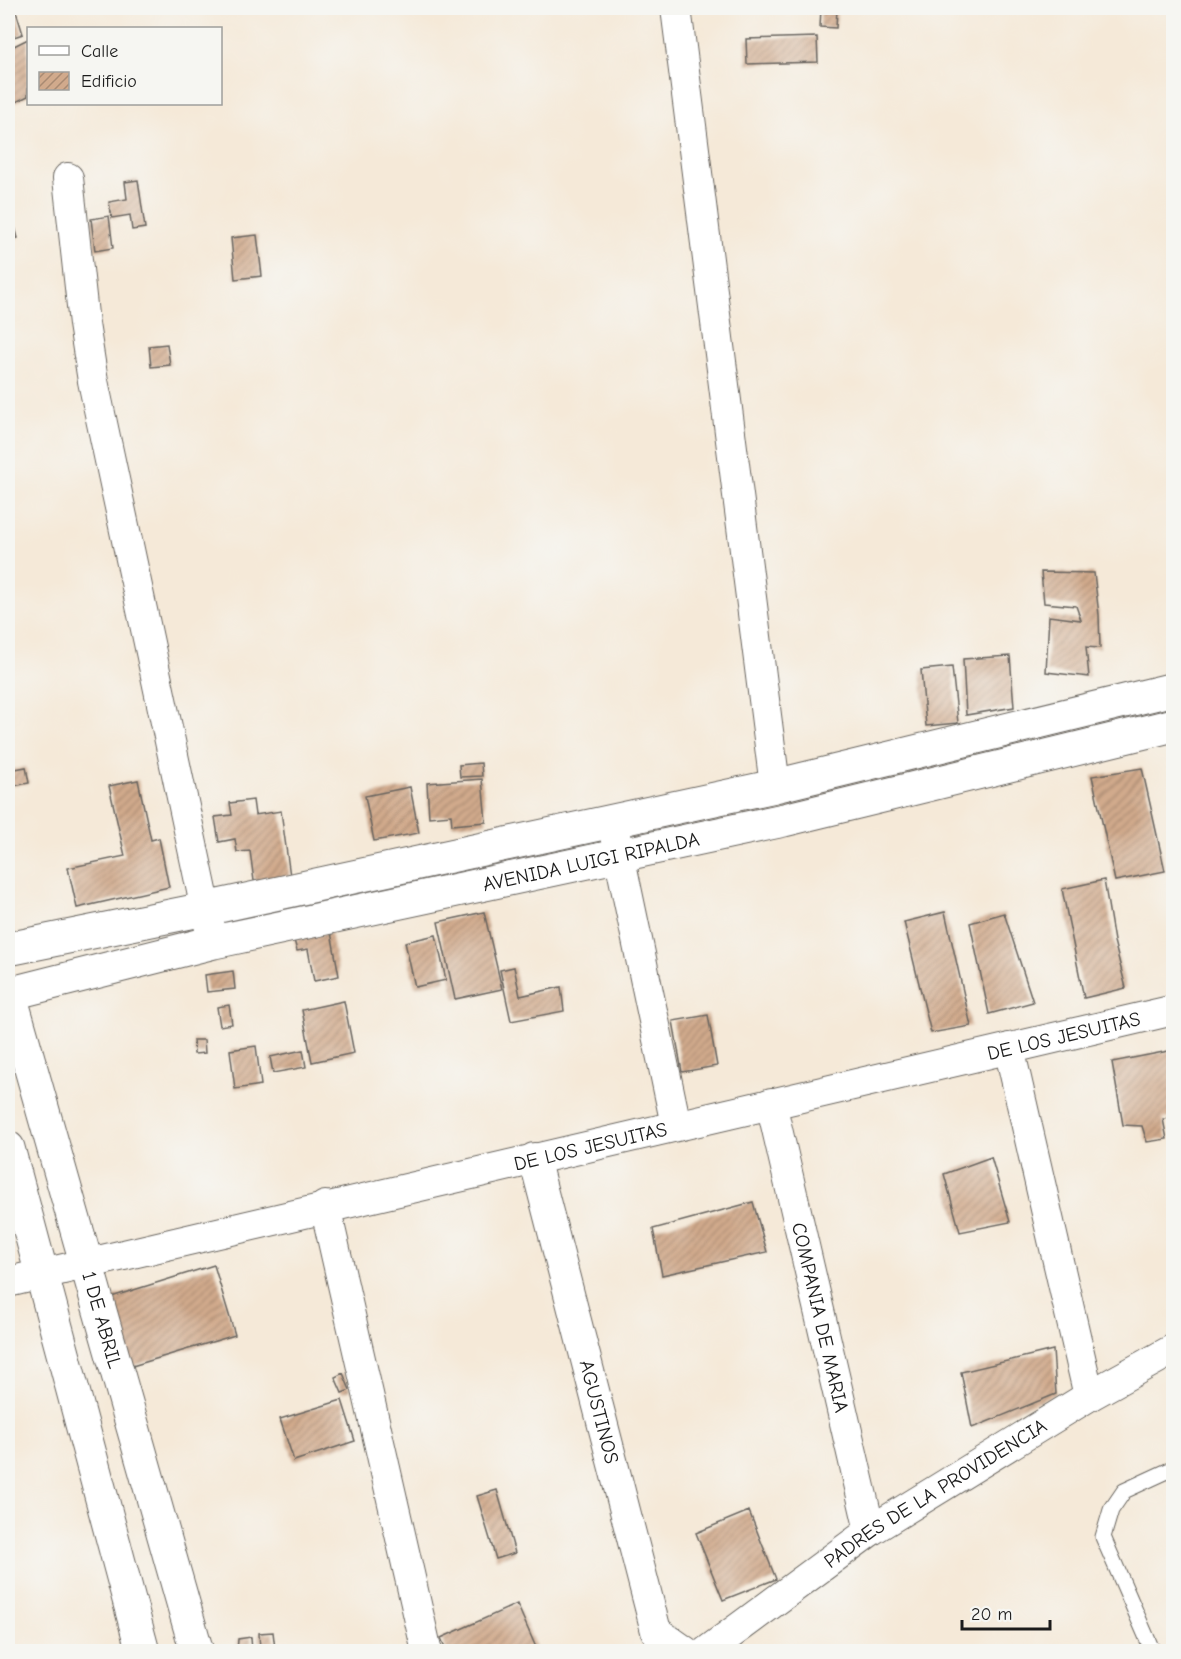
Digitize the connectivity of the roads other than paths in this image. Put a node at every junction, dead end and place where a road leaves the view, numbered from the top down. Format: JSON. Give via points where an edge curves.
{"nodes":[{"id":1,"x":676,"y":8,"type":"edge"},
{"id":2,"x":68,"y":178,"type":"dead end"},
{"id":3,"x":1173,"y":689,"type":"edge"},
{"id":4,"x":1173,"y":725,"type":"edge"},
{"id":5,"x":775,"y":786,"type":"junction"},
{"id":6,"x":612,"y":821,"type":"junction"},
{"id":7,"x":618,"y":855,"type":"junction"},
{"id":8,"x":205,"y":909,"type":"junction"},
{"id":9,"x":214,"y":942,"type":"junction"},
{"id":10,"x":8,"y":949,"type":"edge"},
{"id":11,"x":8,"y":992,"type":"edge"},
{"id":12,"x":1173,"y":1010,"type":"edge"},
{"id":13,"x":1009,"y":1048,"type":"junction"},
{"id":14,"x":771,"y":1103,"type":"junction"},
{"id":15,"x":676,"y":1125,"type":"junction"},
{"id":16,"x":8,"y":1148,"type":"edge"},
{"id":17,"x":534,"y":1158,"type":"junction"},
{"id":18,"x":325,"y":1206,"type":"junction"},
{"id":19,"x":85,"y":1263,"type":"junction"},
{"id":20,"x":40,"y":1273,"type":"junction"},
{"id":21,"x":8,"y":1282,"type":"edge"},
{"id":22,"x":1173,"y":1349,"type":"edge"},
{"id":23,"x":1089,"y":1396,"type":"junction"},
{"id":24,"x":1173,"y":1468,"type":"edge"},
{"id":25,"x":870,"y":1532,"type":"junction"},
{"id":26,"x":143,"y":1652,"type":"edge"},
{"id":27,"x":197,"y":1652,"type":"edge"},
{"id":28,"x":427,"y":1652,"type":"edge"},
{"id":29,"x":686,"y":1652,"type":"edge"},
{"id":30,"x":706,"y":1652,"type":"edge"},
{"id":31,"x":1153,"y":1652,"type":"edge"}],
"edges":[{"from":1,"to":5,"type":"street"},
{"from":2,"to":8,"type":"street","via":[[93,381]]},
{"from":3,"to":5,"type":"street","name":"AVENIDA LUIGI RIPALDA"},
{"from":4,"to":7,"type":"street","name":"AVENIDA LUIGI RIPALDA","via":[[784,820]]},
{"from":5,"to":6,"type":"street","name":"AVENIDA LUIGI RIPALDA"},
{"from":6,"to":7,"type":"street"},
{"from":6,"to":8,"type":"street","name":"AVENIDA LUIGI RIPALDA"},
{"from":7,"to":9,"type":"street","name":"AVENIDA LUIGI RIPALDA"},
{"from":7,"to":15,"type":"street"},
{"from":8,"to":9,"type":"street"},
{"from":8,"to":10,"type":"street","name":"AVENIDA LUIGI RIPALDA"},
{"from":9,"to":11,"type":"street","name":"AVENIDA LUIGI RIPALDA"},
{"from":11,"to":19,"type":"street","name":"1 DE ABRIL"},
{"from":12,"to":13,"type":"street","name":"DE LOS JESUITAS"},
{"from":13,"to":14,"type":"street","name":"DE LOS JESUITAS"},
{"from":13,"to":23,"type":"street"},
{"from":14,"to":15,"type":"street","name":"DE LOS JESUITAS"},
{"from":14,"to":25,"type":"street","name":"COMPANIA DE MARIA"},
{"from":15,"to":17,"type":"street","name":"DE LOS JESUITAS"},
{"from":16,"to":20,"type":"street"},
{"from":17,"to":18,"type":"street","name":"DE LOS JESUITAS"},
{"from":17,"to":29,"type":"street","name":"AGUSTINOS","via":[[656,1630]]},
{"from":18,"to":19,"type":"street","name":"DE LOS JESUITAS"},
{"from":18,"to":28,"type":"street"},
{"from":19,"to":20,"type":"street","name":"DE LOS JESUITAS"},
{"from":19,"to":27,"type":"street","name":"1 DE ABRIL"},
{"from":20,"to":21,"type":"street","name":"DE LOS JESUITAS"},
{"from":20,"to":26,"type":"street"},
{"from":22,"to":23,"type":"street","name":"PADRES DE LA PROVIDENCIA"},
{"from":23,"to":25,"type":"street","name":"PADRES DE LA PROVIDENCIA"},
{"from":24,"to":31,"type":"lane","via":[[1124,1491],[1111,1510],[1103,1537]]},
{"from":25,"to":30,"type":"street","name":"PADRES DE LA PROVIDENCIA"}]}
